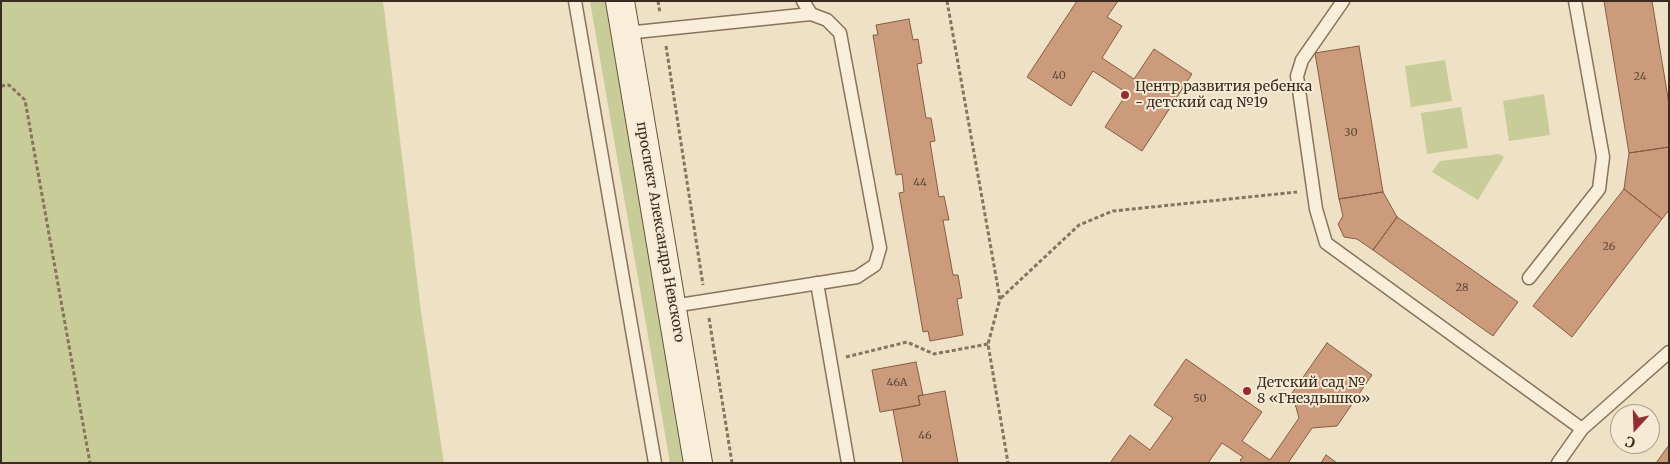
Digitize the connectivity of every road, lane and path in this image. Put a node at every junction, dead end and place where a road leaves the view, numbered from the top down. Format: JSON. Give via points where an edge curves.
{"nodes":[{"id":1,"x":576,"y":1,"type":"edge"},
{"id":2,"x":620,"y":1,"type":"edge"},
{"id":3,"x":658,"y":1,"type":"edge"},
{"id":4,"x":803,"y":1,"type":"edge"},
{"id":5,"x":947,"y":1,"type":"edge"},
{"id":6,"x":1343,"y":1,"type":"edge"},
{"id":7,"x":1575,"y":1,"type":"edge"},
{"id":8,"x":811,"y":14,"type":"junction"},
{"id":9,"x":663,"y":29,"type":"junction"},
{"id":10,"x":626,"y":33,"type":"junction"},
{"id":11,"x":1,"y":86,"type":"edge"},
{"id":12,"x":1314,"y":190,"type":"junction"},
{"id":13,"x":1529,"y":278,"type":"dead end"},
{"id":14,"x":817,"y":283,"type":"junction"},
{"id":15,"x":1000,"y":299,"type":"junction"},
{"id":16,"x":706,"y":300,"type":"junction"},
{"id":17,"x":673,"y":306,"type":"junction"},
{"id":18,"x":988,"y":344,"type":"junction"},
{"id":19,"x":1669,"y":352,"type":"edge"},
{"id":20,"x":830,"y":361,"type":"junction"},
{"id":21,"x":1582,"y":428,"type":"junction"},
{"id":22,"x":90,"y":463,"type":"edge"},
{"id":23,"x":655,"y":463,"type":"edge"},
{"id":24,"x":698,"y":463,"type":"edge"},
{"id":25,"x":732,"y":463,"type":"edge"},
{"id":26,"x":848,"y":463,"type":"edge"},
{"id":27,"x":1008,"y":463,"type":"edge"},
{"id":28,"x":1558,"y":463,"type":"edge"}],
"edges":[{"from":1,"to":23,"type":"lane"},
{"from":2,"to":10,"type":"main road","name":"проспект Александра Невского"},
{"from":3,"to":9,"type":"path"},
{"from":4,"to":8,"type":"lane"},
{"from":5,"to":15,"type":"path"},
{"from":6,"to":12,"type":"lane","via":[[1302,60],[1297,76]]},
{"from":7,"to":13,"type":"lane","via":[[1604,158],[1599,188]]},
{"from":8,"to":9,"type":"lane"},
{"from":8,"to":14,"type":"lane","via":[[827,20],[840,33],[880,248],[875,265],[857,277]]},
{"from":9,"to":10,"type":"lane"},
{"from":9,"to":16,"type":"path"},
{"from":10,"to":17,"type":"main road","name":"проспект Александра Невского"},
{"from":11,"to":22,"type":"path","via":[[9,85],[25,100]]},
{"from":12,"to":15,"type":"path","via":[[1113,211],[1079,226]]},
{"from":12,"to":21,"type":"lane","via":[[1326,243]]},
{"from":14,"to":16,"type":"lane"},
{"from":14,"to":20,"type":"lane"},
{"from":15,"to":18,"type":"path"},
{"from":16,"to":17,"type":"lane"},
{"from":16,"to":25,"type":"path"},
{"from":17,"to":24,"type":"main road","name":"проспект Александра Невского"},
{"from":18,"to":20,"type":"path","via":[[934,354],[907,342]]},
{"from":18,"to":27,"type":"path"},
{"from":19,"to":21,"type":"lane"},
{"from":20,"to":26,"type":"lane"},
{"from":21,"to":28,"type":"lane"}]}
